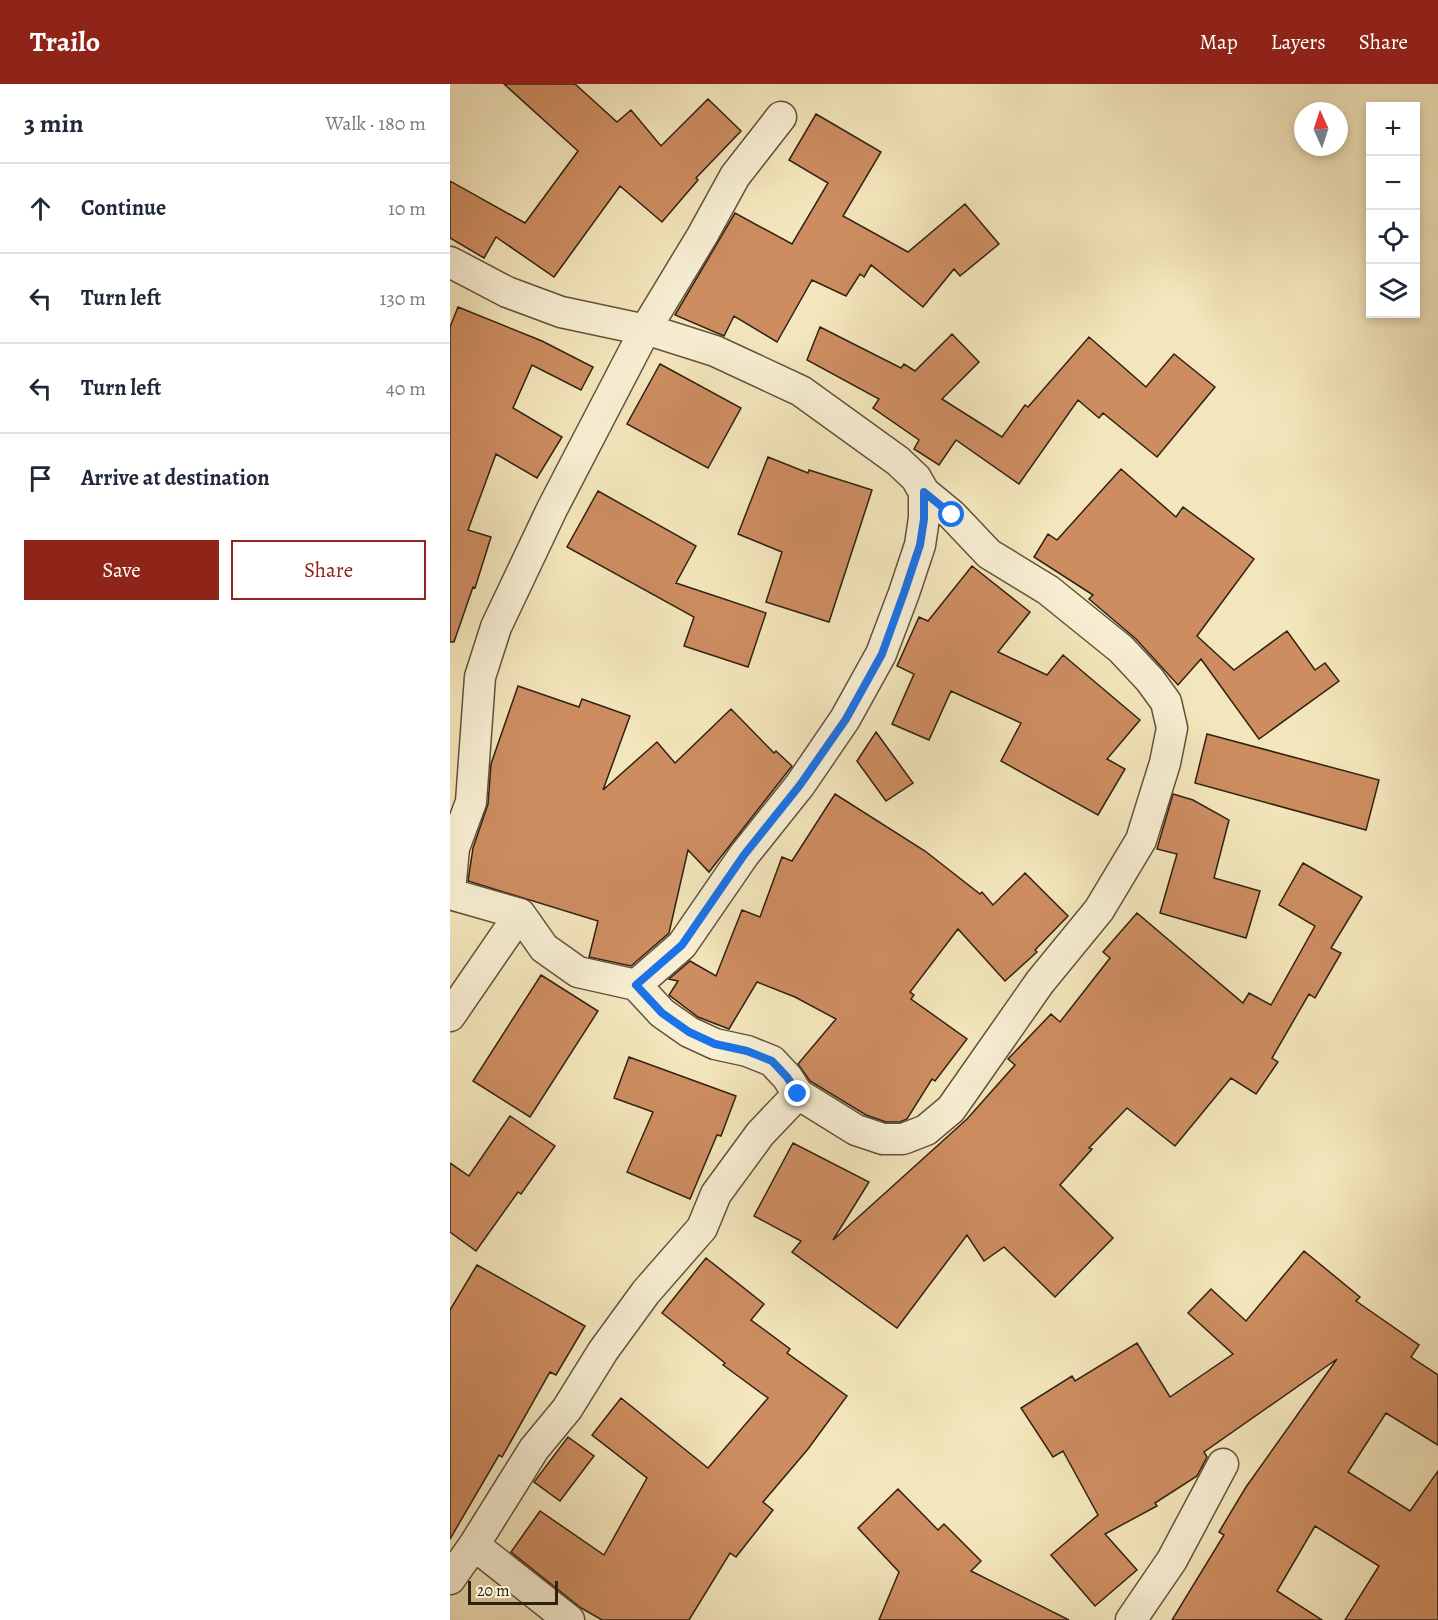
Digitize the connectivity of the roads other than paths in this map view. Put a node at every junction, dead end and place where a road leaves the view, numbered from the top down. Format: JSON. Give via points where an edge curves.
{"nodes":[{"id":1,"x":781,"y":117,"type":"dead end"},
{"id":2,"x":450,"y":262,"type":"edge"},
{"id":3,"x":645,"y":330,"type":"junction"},
{"id":4,"x":924,"y":492,"type":"junction"},
{"id":5,"x":450,"y":893,"type":"edge"},
{"id":6,"x":520,"y":914,"type":"junction"},
{"id":7,"x":636,"y":985,"type":"junction"},
{"id":8,"x":450,"y":1016,"type":"edge"},
{"id":9,"x":798,"y":1094,"type":"junction"},
{"id":10,"x":1223,"y":1464,"type":"dead end"},
{"id":11,"x":474,"y":1545,"type":"junction"},
{"id":12,"x":450,"y":1579,"type":"edge"},
{"id":13,"x":569,"y":1620,"type":"edge"},
{"id":14,"x":1131,"y":1620,"type":"edge"}],
"edges":[{"from":1,"to":3,"type":"street","via":[[735,176]]},
{"from":2,"to":3,"type":"street","via":[[507,292],[561,312]]},
{"from":3,"to":4,"type":"street","via":[[716,351],[801,391],[898,461]]},
{"from":3,"to":5,"type":"street","via":[[496,627],[480,677],[471,802],[454,848]]},
{"from":4,"to":7,"type":"street","via":[[920,545],[904,593],[882,654],[846,719],[682,945]]},
{"from":4,"to":9,"type":"street","via":[[989,554],[1048,591],[1121,649],[1150,680],[1166,702],[1172,728],[1165,764],[1141,840],[1099,910],[1040,982],[951,1109],[926,1130],[903,1139],[884,1139],[856,1130]]},
{"from":5,"to":6,"type":"street"},
{"from":6,"to":7,"type":"street","via":[[544,948],[578,972]]},
{"from":6,"to":8,"type":"street"},
{"from":7,"to":9,"type":"street","via":[[662,1013],[689,1032],[772,1061]]},
{"from":9,"to":11,"type":"street","via":[[760,1134],[716,1194],[702,1228],[646,1292],[603,1351],[567,1409],[534,1449]]},
{"from":10,"to":14,"type":"street","via":[[1172,1560]]},
{"from":11,"to":12,"type":"street"},
{"from":11,"to":13,"type":"street"}]}
